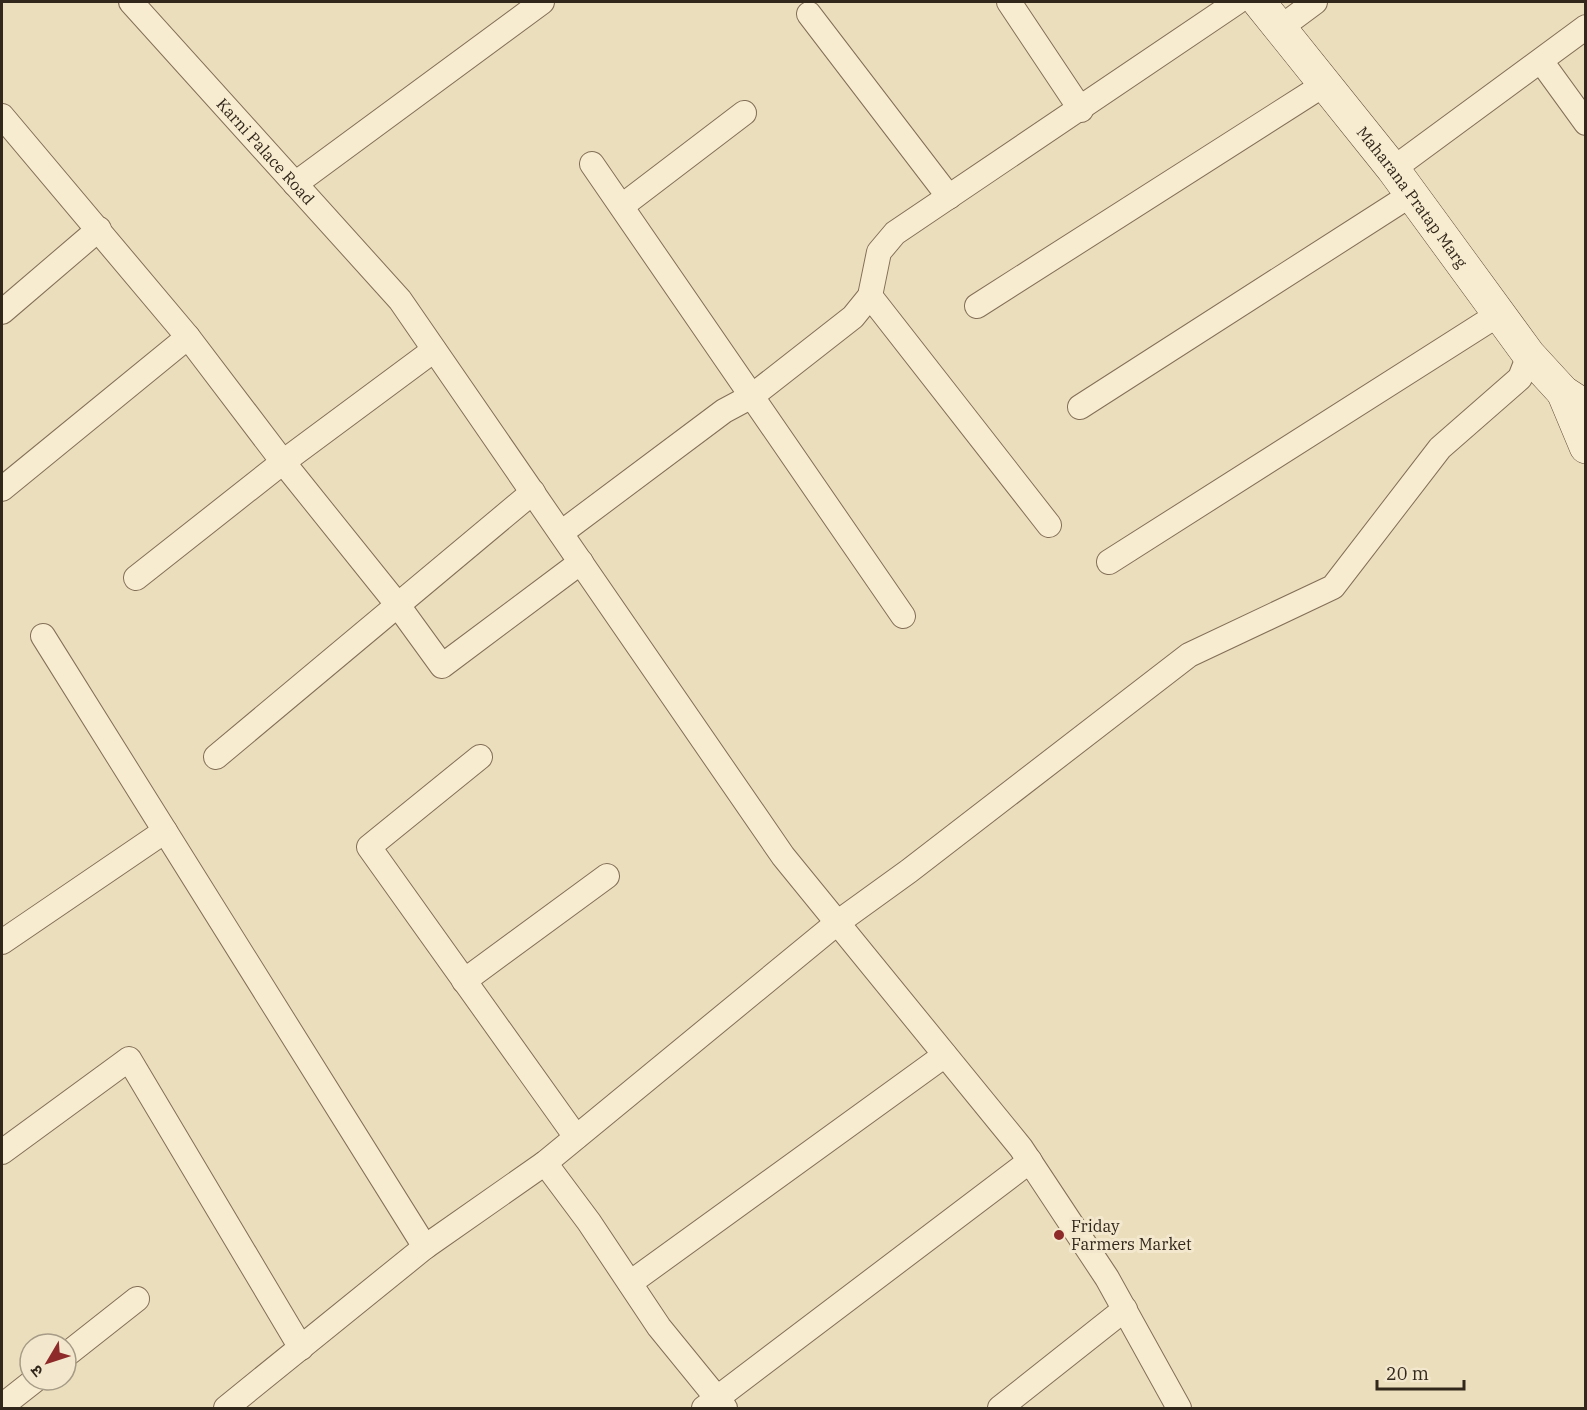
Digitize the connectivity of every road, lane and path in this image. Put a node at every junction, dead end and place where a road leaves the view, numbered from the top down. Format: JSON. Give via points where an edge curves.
{"nodes":[{"id":1,"x":133,"y":2,"type":"edge"},
{"id":2,"x":542,"y":2,"type":"edge"},
{"id":3,"x":1009,"y":2,"type":"edge"},
{"id":4,"x":1237,"y":2,"type":"edge"},
{"id":5,"x":1259,"y":2,"type":"edge"},
{"id":6,"x":1315,"y":2,"type":"edge"},
{"id":7,"x":809,"y":14,"type":"dead end"},
{"id":8,"x":1586,"y":27,"type":"edge"},
{"id":9,"x":1280,"y":28,"type":"junction"},
{"id":10,"x":1541,"y":61,"type":"junction"},
{"id":11,"x":1325,"y":84,"type":"junction"},
{"id":12,"x":1081,"y":110,"type":"junction"},
{"id":13,"x":744,"y":113,"type":"dead end"},
{"id":14,"x":2,"y":116,"type":"edge"},
{"id":15,"x":1586,"y":123,"type":"edge"},
{"id":16,"x":592,"y":164,"type":"dead end"},
{"id":17,"x":1403,"y":182,"type":"junction"},
{"id":18,"x":295,"y":184,"type":"junction"},
{"id":19,"x":949,"y":197,"type":"junction"},
{"id":20,"x":622,"y":206,"type":"junction"},
{"id":21,"x":99,"y":229,"type":"junction"},
{"id":22,"x":870,"y":296,"type":"junction"},
{"id":23,"x":977,"y":306,"type":"dead end"},
{"id":24,"x":2,"y":312,"type":"edge"},
{"id":25,"x":1499,"y":314,"type":"junction"},
{"id":26,"x":188,"y":337,"type":"junction"},
{"id":27,"x":434,"y":350,"type":"junction"},
{"id":28,"x":1529,"y":355,"type":"junction"},
{"id":29,"x":752,"y":396,"type":"junction"},
{"id":30,"x":1080,"y":408,"type":"dead end"},
{"id":31,"x":1579,"y":418,"type":"edge"},
{"id":32,"x":283,"y":462,"type":"junction"},
{"id":33,"x":2,"y":489,"type":"edge"},
{"id":34,"x":533,"y":492,"type":"junction"},
{"id":35,"x":1049,"y":525,"type":"dead end"},
{"id":36,"x":561,"y":533,"type":"junction"},
{"id":37,"x":581,"y":562,"type":"junction"},
{"id":38,"x":1109,"y":562,"type":"dead end"},
{"id":39,"x":136,"y":578,"type":"dead end"},
{"id":40,"x":397,"y":603,"type":"junction"},
{"id":41,"x":903,"y":616,"type":"dead end"},
{"id":42,"x":43,"y":636,"type":"dead end"},
{"id":43,"x":216,"y":757,"type":"dead end"},
{"id":44,"x":480,"y":757,"type":"dead end"},
{"id":45,"x":165,"y":831,"type":"junction"},
{"id":46,"x":607,"y":876,"type":"dead end"},
{"id":47,"x":837,"y":923,"type":"junction"},
{"id":48,"x":2,"y":942,"type":"edge"},
{"id":49,"x":464,"y":981,"type":"junction"},
{"id":50,"x":945,"y":1055,"type":"junction"},
{"id":51,"x":576,"y":1137,"type":"junction"},
{"id":52,"x":2,"y":1152,"type":"edge"},
{"id":53,"x":1030,"y":1161,"type":"junction"},
{"id":54,"x":545,"y":1163,"type":"junction"},
{"id":55,"x":425,"y":1247,"type":"junction"},
{"id":56,"x":630,"y":1283,"type":"junction"},
{"id":57,"x":137,"y":1299,"type":"dead end"},
{"id":58,"x":1125,"y":1309,"type":"junction"},
{"id":59,"x":78,"y":1346,"type":"edge"},
{"id":60,"x":301,"y":1348,"type":"junction"},
{"id":61,"x":19,"y":1392,"type":"edge"},
{"id":62,"x":6,"y":1402,"type":"edge"},
{"id":63,"x":715,"y":1405,"type":"edge"},
{"id":64,"x":226,"y":1408,"type":"edge"},
{"id":65,"x":1000,"y":1408,"type":"edge"},
{"id":66,"x":1179,"y":1408,"type":"edge"}],
"edges":[{"from":1,"to":18,"type":"street","name":"Karni Palace Road"},
{"from":2,"to":18,"type":"street"},
{"from":3,"to":12,"type":"street"},
{"from":4,"to":12,"type":"street"},
{"from":5,"to":9,"type":"street","name":"Maharana Pratap Marg"},
{"from":6,"to":9,"type":"street"},
{"from":7,"to":19,"type":"street"},
{"from":8,"to":10,"type":"street"},
{"from":9,"to":11,"type":"street","name":"Maharana Pratap Marg"},
{"from":10,"to":15,"type":"street"},
{"from":10,"to":17,"type":"street"},
{"from":11,"to":17,"type":"street","name":"Maharana Pratap Marg"},
{"from":11,"to":23,"type":"street"},
{"from":12,"to":19,"type":"street"},
{"from":13,"to":20,"type":"street"},
{"from":14,"to":21,"type":"street"},
{"from":16,"to":20,"type":"street"},
{"from":17,"to":25,"type":"street","name":"Maharana Pratap Marg"},
{"from":17,"to":30,"type":"street"},
{"from":18,"to":27,"type":"street","name":"Karni Palace Road","via":[[400,300]]},
{"from":19,"to":22,"type":"street","via":[[886,242],[879,252]]},
{"from":20,"to":29,"type":"street"},
{"from":21,"to":24,"type":"street"},
{"from":21,"to":26,"type":"street"},
{"from":22,"to":29,"type":"street","via":[[853,317]]},
{"from":22,"to":35,"type":"street"},
{"from":25,"to":28,"type":"street","name":"Maharana Pratap Marg"},
{"from":25,"to":38,"type":"street"},
{"from":26,"to":32,"type":"street"},
{"from":26,"to":33,"type":"street"},
{"from":27,"to":32,"type":"street"},
{"from":27,"to":34,"type":"street","name":"Karni Palace Road"},
{"from":28,"to":31,"type":"street","name":"Maharana Pratap Marg"},
{"from":28,"to":47,"type":"street","via":[[1520,378],[1440,448],[1333,587],[1189,655],[909,872]]},
{"from":29,"to":36,"type":"street","via":[[724,411]]},
{"from":29,"to":41,"type":"street"},
{"from":32,"to":39,"type":"street"},
{"from":32,"to":40,"type":"street"},
{"from":34,"to":36,"type":"street","name":"Karni Palace Road"},
{"from":34,"to":40,"type":"street"},
{"from":36,"to":37,"type":"street","name":"Karni Palace Road"},
{"from":37,"to":40,"type":"street","via":[[442,666]]},
{"from":37,"to":47,"type":"street","name":"Karni Palace Road","via":[[783,856]]},
{"from":40,"to":43,"type":"street"},
{"from":42,"to":45,"type":"street"},
{"from":44,"to":49,"type":"street","via":[[369,847]]},
{"from":45,"to":48,"type":"street"},
{"from":45,"to":55,"type":"street"},
{"from":46,"to":49,"type":"street"},
{"from":47,"to":50,"type":"street","name":"Karni Palace Road"},
{"from":47,"to":51,"type":"street"},
{"from":49,"to":51,"type":"street"},
{"from":50,"to":53,"type":"street","name":"Karni Palace Road"},
{"from":50,"to":56,"type":"street"},
{"from":51,"to":54,"type":"street"},
{"from":52,"to":60,"type":"street","via":[[129,1059]]},
{"from":53,"to":58,"type":"street","name":"Karni Palace Road"},
{"from":53,"to":63,"type":"street"},
{"from":54,"to":55,"type":"street"},
{"from":54,"to":56,"type":"street"},
{"from":55,"to":60,"type":"street"},
{"from":56,"to":63,"type":"street"},
{"from":57,"to":59,"type":"street"},
{"from":58,"to":65,"type":"street"},
{"from":58,"to":66,"type":"street","name":"Karni Palace Road"},
{"from":60,"to":64,"type":"street"},
{"from":61,"to":62,"type":"street"}]}
